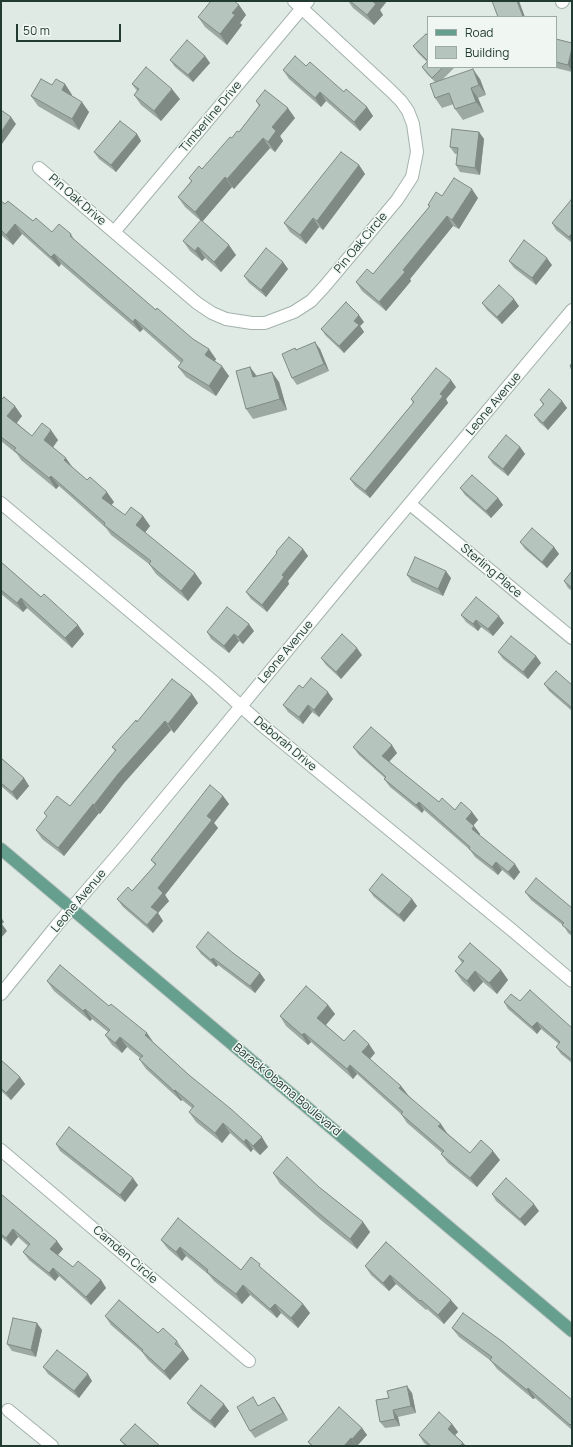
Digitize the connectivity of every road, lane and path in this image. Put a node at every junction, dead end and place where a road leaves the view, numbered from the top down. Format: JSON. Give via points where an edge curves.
{"nodes":[{"id":1,"x":302,"y":3,"type":"edge"},
{"id":2,"x":39,"y":168,"type":"dead end"},
{"id":3,"x":114,"y":232,"type":"junction"},
{"id":4,"x":572,"y":310,"type":"edge"},
{"id":5,"x":1,"y":503,"type":"edge"},
{"id":6,"x":410,"y":504,"type":"junction"},
{"id":7,"x":572,"y":638,"type":"edge"},
{"id":8,"x":241,"y":707,"type":"junction"},
{"id":9,"x":1,"y":849,"type":"edge"},
{"id":10,"x":72,"y":908,"type":"junction"},
{"id":11,"x":572,"y":981,"type":"edge"},
{"id":12,"x":1,"y":994,"type":"edge"},
{"id":13,"x":1,"y":1150,"type":"edge"},
{"id":14,"x":572,"y":1331,"type":"edge"},
{"id":15,"x":249,"y":1361,"type":"dead end"},
{"id":16,"x":8,"y":1410,"type":"dead end"},
{"id":17,"x":52,"y":1446,"type":"edge"}],
"edges":[{"from":1,"to":3,"type":"street","name":"Timberline Drive"},
{"from":1,"to":3,"type":"street","name":"Pin Oak Circle","via":[[401,101],[413,124],[417,152],[412,177],[404,190],[311,301],[294,312],[265,323],[241,323],[212,313]]},
{"from":2,"to":3,"type":"street","name":"Pin Oak Drive"},
{"from":4,"to":6,"type":"street","name":"Leone Avenue"},
{"from":5,"to":8,"type":"street","name":"Deborah Drive"},
{"from":6,"to":7,"type":"street","name":"Sterling Place"},
{"from":6,"to":8,"type":"street","name":"Leone Avenue"},
{"from":8,"to":10,"type":"street","name":"Leone Avenue"},
{"from":8,"to":11,"type":"street","name":"Deborah Drive"},
{"from":9,"to":10,"type":"main road","name":"Barack Obama Boulevard"},
{"from":10,"to":12,"type":"street","name":"Leone Avenue"},
{"from":10,"to":14,"type":"main road","name":"Barack Obama Boulevard"},
{"from":13,"to":15,"type":"street","name":"Camden Circle"},
{"from":16,"to":17,"type":"street"}]}
